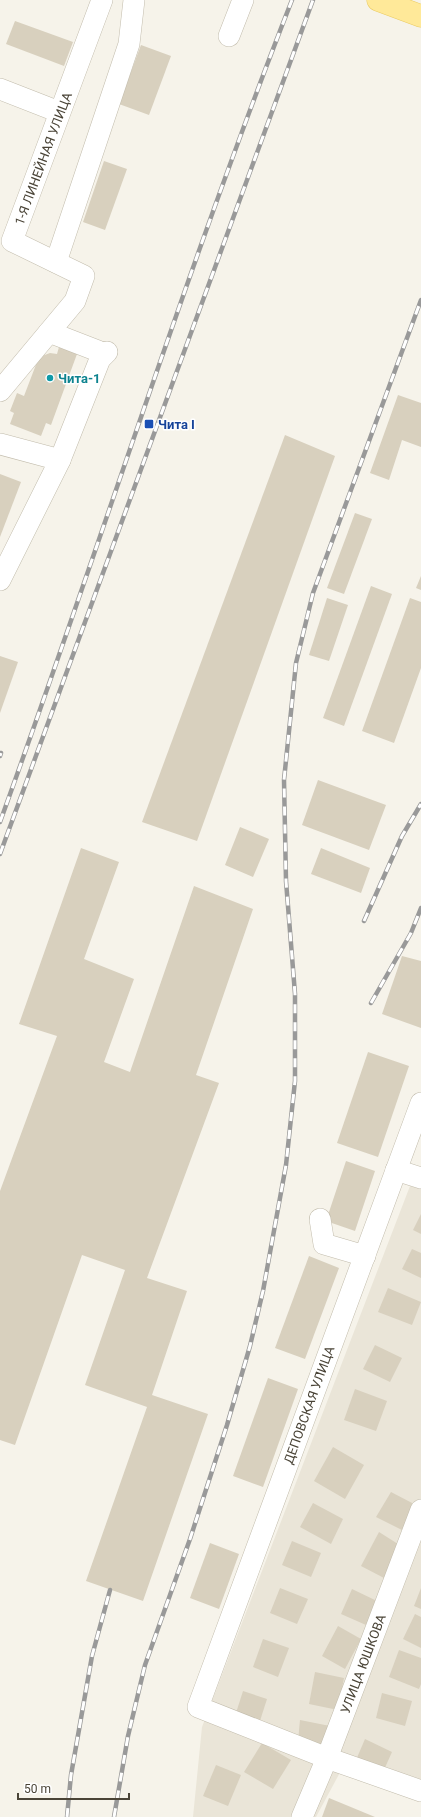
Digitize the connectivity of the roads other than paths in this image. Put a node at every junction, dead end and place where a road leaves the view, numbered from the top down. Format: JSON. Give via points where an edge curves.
{"nodes":[{"id":1,"x":102,"y":0,"type":"edge"},
{"id":2,"x":134,"y":0,"type":"edge"},
{"id":3,"x":243,"y":0,"type":"edge"},
{"id":4,"x":378,"y":0,"type":"edge"},
{"id":5,"x":421,"y":16,"type":"edge"},
{"id":6,"x":229,"y":36,"type":"dead end"},
{"id":7,"x":0,"y":89,"type":"edge"},
{"id":8,"x":59,"y":112,"type":"junction"},
{"id":9,"x":56,"y":262,"type":"junction"},
{"id":10,"x":49,"y":332,"type":"junction"},
{"id":11,"x":0,"y":391,"type":"edge"},
{"id":12,"x":0,"y":444,"type":"edge"},
{"id":13,"x":60,"y":460,"type":"junction"},
{"id":14,"x":0,"y":580,"type":"edge"},
{"id":15,"x":421,"y":1103,"type":"edge"},
{"id":16,"x":396,"y":1170,"type":"junction"},
{"id":17,"x":421,"y":1178,"type":"edge"},
{"id":18,"x":320,"y":1219,"type":"dead end"},
{"id":19,"x":365,"y":1256,"type":"junction"},
{"id":20,"x":421,"y":1510,"type":"edge"},
{"id":21,"x":327,"y":1758,"type":"junction"},
{"id":22,"x":421,"y":1791,"type":"edge"},
{"id":23,"x":302,"y":1817,"type":"edge"}],
"edges":[{"from":1,"to":8,"type":"street","name":"1-Я ЛИНЕЙНАЯ УЛИЦА"},
{"from":2,"to":9,"type":"street","via":[[129,44]]},
{"from":3,"to":6,"type":"street"},
{"from":4,"to":5,"type":"main road"},
{"from":7,"to":8,"type":"street"},
{"from":8,"to":9,"type":"street","name":"1-Я ЛИНЕЙНАЯ УЛИЦА","via":[[12,241]]},
{"from":9,"to":10,"type":"street","name":"1-Я ЛИНЕЙНАЯ УЛИЦА","via":[[84,276],[75,301]]},
{"from":10,"to":11,"type":"street"},
{"from":10,"to":13,"type":"street","via":[[104,355]]},
{"from":12,"to":13,"type":"street"},
{"from":13,"to":14,"type":"street"},
{"from":15,"to":16,"type":"street","name":"ДЕПОВСКАЯ УЛИЦА"},
{"from":16,"to":17,"type":"street"},
{"from":16,"to":19,"type":"street","name":"ДЕПОВСКАЯ УЛИЦА"},
{"from":18,"to":19,"type":"street","via":[[324,1244]]},
{"from":19,"to":21,"type":"street","name":"ДЕПОВСКАЯ УЛИЦА","via":[[198,1707]]},
{"from":20,"to":21,"type":"street","name":"УЛИЦА ЮШКОВА"},
{"from":21,"to":22,"type":"street"},
{"from":21,"to":23,"type":"street","name":"УЛИЦА ЮШКОВА"}]}
